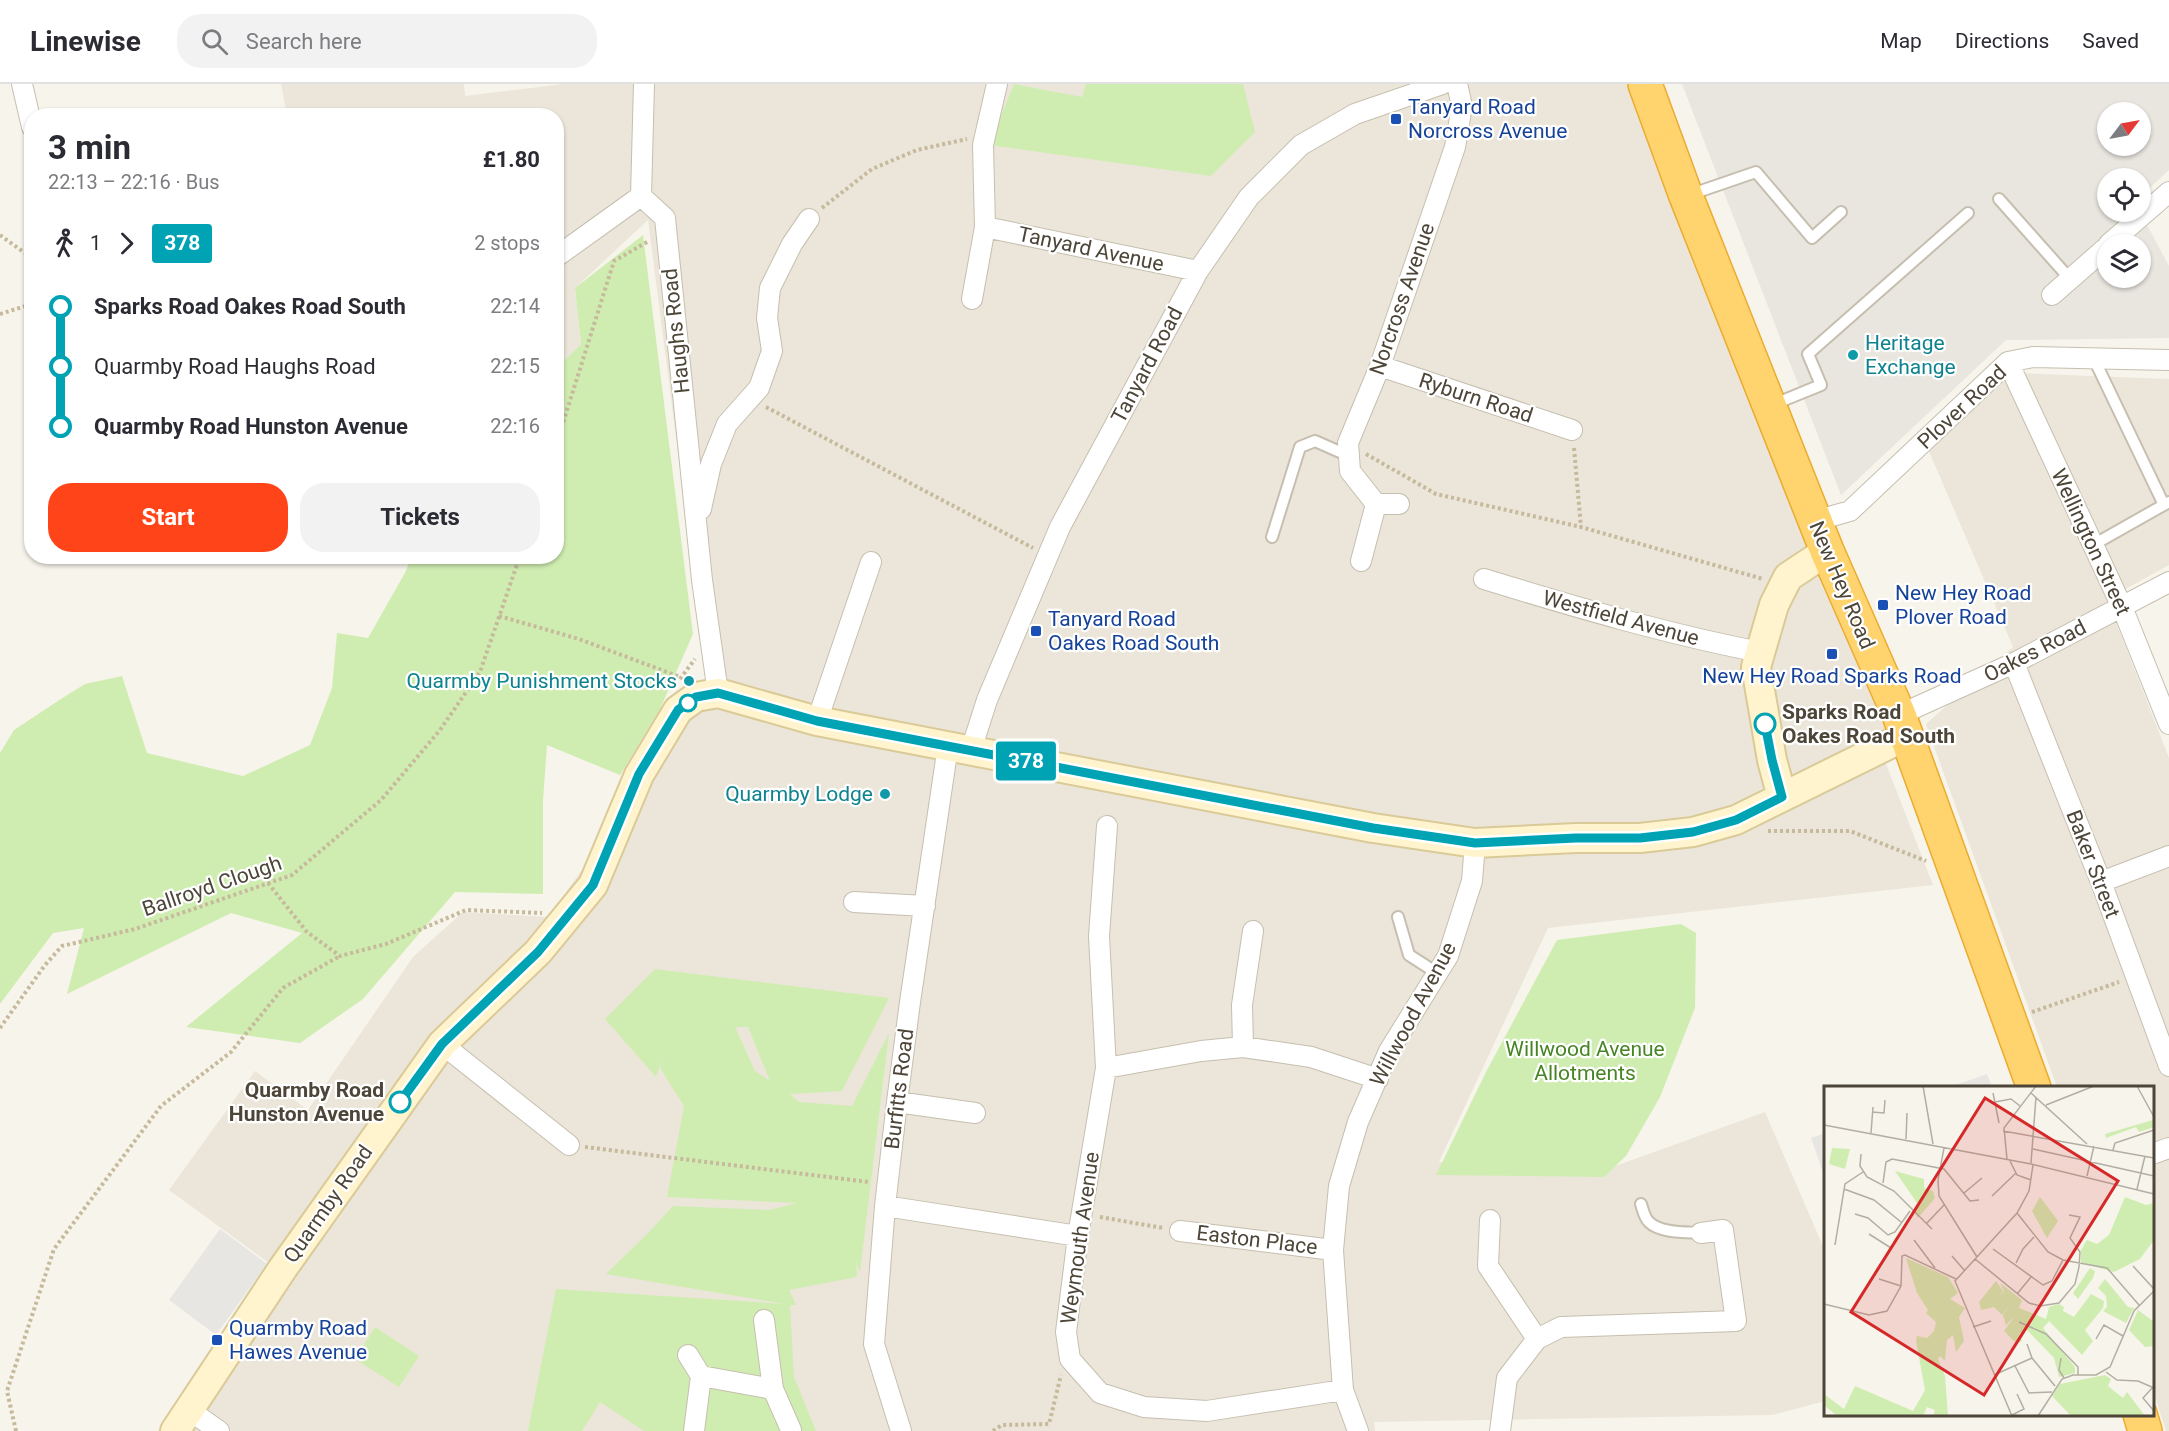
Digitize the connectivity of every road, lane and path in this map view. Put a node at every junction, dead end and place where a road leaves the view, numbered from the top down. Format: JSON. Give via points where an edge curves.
{"nodes":[{"id":1,"x":22,"y":84,"type":"edge"},
{"id":2,"x":644,"y":84,"type":"edge"},
{"id":3,"x":997,"y":84,"type":"edge"},
{"id":4,"x":1442,"y":84,"type":"edge"},
{"id":5,"x":1456,"y":84,"type":"edge"},
{"id":6,"x":1645,"y":84,"type":"edge"},
{"id":7,"x":28,"y":108,"type":"edge"},
{"id":8,"x":985,"y":135,"type":"junction"},
{"id":9,"x":2169,"y":192,"type":"edge"},
{"id":10,"x":641,"y":195,"type":"junction"},
{"id":11,"x":1686,"y":196,"type":"junction"},
{"id":12,"x":1999,"y":199,"type":"dead end"},
{"id":13,"x":1840,"y":212,"type":"dead end"},
{"id":14,"x":1968,"y":213,"type":"dead end"},
{"id":15,"x":809,"y":219,"type":"joint"},
{"id":16,"x":985,"y":226,"type":"junction"},
{"id":17,"x":666,"y":231,"type":"junction"},
{"id":18,"x":2121,"y":234,"type":"edge"},
{"id":19,"x":0,"y":235,"type":"edge"},
{"id":20,"x":564,"y":251,"type":"edge"},
{"id":21,"x":24,"y":252,"type":"edge"},
{"id":22,"x":2097,"y":255,"type":"edge"},
{"id":23,"x":1198,"y":272,"type":"junction"},
{"id":24,"x":2070,"y":279,"type":"junction"},
{"id":25,"x":2052,"y":295,"type":"dead end"},
{"id":26,"x":972,"y":299,"type":"dead end"},
{"id":27,"x":24,"y":306,"type":"edge"},
{"id":28,"x":0,"y":314,"type":"edge"},
{"id":29,"x":2093,"y":357,"type":"junction"},
{"id":30,"x":2169,"y":360,"type":"edge"},
{"id":31,"x":2008,"y":362,"type":"junction"},
{"id":32,"x":1380,"y":366,"type":"junction"},
{"id":33,"x":750,"y":398,"type":"junction"},
{"id":34,"x":1770,"y":406,"type":"junction"},
{"id":35,"x":564,"y":420,"type":"edge"},
{"id":36,"x":1572,"y":430,"type":"joint"},
{"id":37,"x":1349,"y":449,"type":"junction"},
{"id":38,"x":1376,"y":504,"type":"junction"},
{"id":39,"x":1399,"y":504,"type":"dead end"},
{"id":40,"x":2167,"y":504,"type":"edge"},
{"id":41,"x":1815,"y":521,"type":"junction"},
{"id":42,"x":1581,"y":527,"type":"junction"},
{"id":43,"x":1272,"y":537,"type":"dead end"},
{"id":44,"x":2093,"y":545,"type":"junction"},
{"id":45,"x":1827,"y":551,"type":"junction"},
{"id":46,"x":1047,"y":556,"type":"junction"},
{"id":47,"x":1361,"y":561,"type":"dead end"},
{"id":48,"x":871,"y":562,"type":"dead end"},
{"id":49,"x":517,"y":564,"type":"edge"},
{"id":50,"x":1484,"y":579,"type":"dead end"},
{"id":51,"x":702,"y":580,"type":"junction"},
{"id":52,"x":2169,"y":582,"type":"edge"},
{"id":53,"x":1784,"y":585,"type":"junction"},
{"id":54,"x":2122,"y":607,"type":"junction"},
{"id":55,"x":500,"y":616,"type":"junction"},
{"id":56,"x":711,"y":640,"type":"junction"},
{"id":57,"x":1760,"y":652,"type":"junction"},
{"id":58,"x":2014,"y":663,"type":"junction"},
{"id":59,"x":693,"y":694,"type":"junction"},
{"id":60,"x":817,"y":721,"type":"junction"},
{"id":61,"x":2169,"y":724,"type":"edge"},
{"id":62,"x":1903,"y":726,"type":"junction"},
{"id":63,"x":959,"y":748,"type":"junction"},
{"id":64,"x":1782,"y":797,"type":"junction"},
{"id":65,"x":1736,"y":820,"type":"junction"},
{"id":66,"x":1107,"y":826,"type":"dead end"},
{"id":67,"x":1475,"y":843,"type":"junction"},
{"id":68,"x":2169,"y":856,"type":"edge"},
{"id":69,"x":1956,"y":872,"type":"junction"},
{"id":70,"x":2101,"y":882,"type":"junction"},
{"id":71,"x":268,"y":883,"type":"junction"},
{"id":72,"x":854,"y":902,"type":"dead end"},
{"id":73,"x":925,"y":906,"type":"junction"},
{"id":74,"x":571,"y":914,"type":"junction"},
{"id":75,"x":1398,"y":916,"type":"dead end"},
{"id":76,"x":1253,"y":931,"type":"dead end"},
{"id":77,"x":340,"y":956,"type":"junction"},
{"id":78,"x":1437,"y":974,"type":"junction"},
{"id":79,"x":2134,"y":976,"type":"junction"},
{"id":80,"x":2009,"y":1020,"type":"junction"},
{"id":81,"x":0,"y":1028,"type":"edge"},
{"id":82,"x":442,"y":1044,"type":"junction"},
{"id":83,"x":1243,"y":1047,"type":"junction"},
{"id":84,"x":2169,"y":1066,"type":"edge"},
{"id":85,"x":1106,"y":1068,"type":"junction"},
{"id":86,"x":1378,"y":1078,"type":"junction"},
{"id":87,"x":2033,"y":1086,"type":"edge"},
{"id":88,"x":897,"y":1102,"type":"junction"},
{"id":89,"x":975,"y":1113,"type":"dead end"},
{"id":90,"x":569,"y":1145,"type":"joint"},
{"id":91,"x":2169,"y":1148,"type":"edge"},
{"id":92,"x":2154,"y":1153,"type":"edge"},
{"id":93,"x":888,"y":1184,"type":"junction"},
{"id":94,"x":1641,"y":1204,"type":"dead end"},
{"id":95,"x":885,"y":1206,"type":"junction"},
{"id":96,"x":1081,"y":1214,"type":"junction"},
{"id":97,"x":1490,"y":1220,"type":"dead end"},
{"id":98,"x":1180,"y":1231,"type":"joint"},
{"id":99,"x":1701,"y":1233,"type":"joint"},
{"id":100,"x":1078,"y":1236,"type":"junction"},
{"id":101,"x":1333,"y":1250,"type":"junction"},
{"id":102,"x":764,"y":1320,"type":"dead end"},
{"id":103,"x":1537,"y":1339,"type":"junction"},
{"id":104,"x":1068,"y":1345,"type":"junction"},
{"id":105,"x":688,"y":1355,"type":"dead end"},
{"id":106,"x":701,"y":1376,"type":"junction"},
{"id":107,"x":773,"y":1389,"type":"junction"},
{"id":108,"x":1343,"y":1390,"type":"junction"},
{"id":109,"x":2141,"y":1416,"type":"edge"},
{"id":110,"x":182,"y":1420,"type":"edge"},
{"id":111,"x":791,"y":1430,"type":"edge"},
{"id":112,"x":16,"y":1431,"type":"edge"},
{"id":113,"x":219,"y":1431,"type":"edge"},
{"id":114,"x":694,"y":1431,"type":"edge"},
{"id":115,"x":901,"y":1431,"type":"edge"},
{"id":116,"x":993,"y":1431,"type":"edge"},
{"id":117,"x":1358,"y":1431,"type":"edge"},
{"id":118,"x":1500,"y":1431,"type":"edge"},
{"id":119,"x":2145,"y":1431,"type":"edge"}],
"edges":[{"from":1,"to":7,"type":"street"},
{"from":2,"to":10,"type":"street"},
{"from":3,"to":8,"type":"street"},
{"from":4,"to":23,"type":"street","name":"Tanyard Road","via":[[1355,114],[1301,145],[1249,197]]},
{"from":5,"to":32,"type":"street","name":"Norcross Avenue","via":[[1462,106],[1455,147]]},
{"from":6,"to":11,"type":"highway","name":"New Hey Road"},
{"from":8,"to":15,"type":"path","via":[[917,150],[872,169]]},
{"from":8,"to":16,"type":"street"},
{"from":9,"to":18,"type":"street"},
{"from":10,"to":17,"type":"street","name":"Haughs Road","via":[[665,218]]},
{"from":10,"to":20,"type":"street"},
{"from":11,"to":13,"type":"lane","via":[[1756,172],[1812,238]]},
{"from":11,"to":34,"type":"highway","name":"New Hey Road"},
{"from":12,"to":24,"type":"lane"},
{"from":14,"to":34,"type":"lane","via":[[1808,354],[1821,385]]},
{"from":15,"to":33,"type":"street","name":"Haughs Road","via":[[770,288],[767,318],[772,351],[759,388]]},
{"from":16,"to":23,"type":"street","name":"Tanyard Avenue"},
{"from":16,"to":26,"type":"street"},
{"from":17,"to":35,"type":"path","via":[[614,261]]},
{"from":17,"to":51,"type":"street","name":"Haughs Road"},
{"from":19,"to":21,"type":"path"},
{"from":22,"to":24,"type":"street"},
{"from":23,"to":46,"type":"street","name":"Tanyard Road","via":[[1059,527]]},
{"from":24,"to":25,"type":"street"},
{"from":27,"to":28,"type":"path"},
{"from":29,"to":30,"type":"street","name":"Plover Road"},
{"from":29,"to":31,"type":"street","name":"Plover Road","via":[[2033,357]]},
{"from":29,"to":40,"type":"lane"},
{"from":31,"to":41,"type":"street","name":"Plover Road","via":[[1850,511]]},
{"from":31,"to":44,"type":"street","name":"Wellington Street"},
{"from":32,"to":36,"type":"street","name":"Ryburn Road"},
{"from":32,"to":37,"type":"street","name":"Norcross Avenue"},
{"from":33,"to":46,"type":"path"},
{"from":33,"to":51,"type":"street","name":"Haughs Road","via":[[727,424],[711,464],[701,503]]},
{"from":34,"to":41,"type":"highway","name":"New Hey Road"},
{"from":36,"to":42,"type":"path"},
{"from":37,"to":38,"type":"street","via":[[1350,471]]},
{"from":37,"to":42,"type":"path","via":[[1436,494]]},
{"from":37,"to":43,"type":"lane","via":[[1315,441],[1300,447]]},
{"from":38,"to":39,"type":"street"},
{"from":38,"to":47,"type":"street"},
{"from":40,"to":44,"type":"lane"},
{"from":41,"to":45,"type":"highway","name":"New Hey Road"},
{"from":42,"to":53,"type":"path"},
{"from":44,"to":54,"type":"street","name":"Wellington Street"},
{"from":45,"to":53,"type":"street","via":[[1788,577]]},
{"from":45,"to":62,"type":"highway","name":"New Hey Road"},
{"from":46,"to":63,"type":"street","name":"Tanyard Road","via":[[987,700]]},
{"from":48,"to":60,"type":"street"},
{"from":49,"to":55,"type":"path","name":"Ballroyd Clough"},
{"from":50,"to":57,"type":"street","name":"Westfield Avenue","via":[[1708,642]]},
{"from":51,"to":56,"type":"street","name":"Haughs Road"},
{"from":52,"to":54,"type":"street","name":"Oakes Road"},
{"from":53,"to":57,"type":"street"},
{"from":54,"to":58,"type":"street","name":"Oakes Road"},
{"from":54,"to":61,"type":"street","name":"Wellington Street"},
{"from":55,"to":59,"type":"path","via":[[579,639]]},
{"from":55,"to":71,"type":"path","name":"Ballroyd Clough","via":[[480,672],[441,730],[381,800],[292,875]]},
{"from":56,"to":59,"type":"street","name":"Haughs Road"},
{"from":56,"to":59,"type":"path"},
{"from":57,"to":64,"type":"street","via":[[1756,667]]},
{"from":58,"to":62,"type":"street","name":"Oakes Road"},
{"from":58,"to":70,"type":"street","name":"Baker Street"},
{"from":59,"to":60,"type":"street"},
{"from":59,"to":74,"type":"street","name":"Quarmby Road","via":[[639,774],[593,885]]},
{"from":60,"to":63,"type":"street"},
{"from":62,"to":64,"type":"street","via":[[1857,760]]},
{"from":62,"to":69,"type":"highway","name":"New Hey Road"},
{"from":63,"to":67,"type":"street","via":[[1373,828]]},
{"from":63,"to":73,"type":"street","name":"Burfitts Road"},
{"from":64,"to":65,"type":"street"},
{"from":65,"to":67,"type":"street","via":[[1693,832],[1640,838]]},
{"from":65,"to":69,"type":"path","via":[[1769,831],[1850,831]]},
{"from":66,"to":85,"type":"street","name":"Weymouth Avenue","via":[[1099,936]]},
{"from":67,"to":78,"type":"street","name":"Willwood Avenue","via":[[1472,881],[1448,956]]},
{"from":68,"to":70,"type":"street"},
{"from":69,"to":80,"type":"highway","name":"New Hey Road"},
{"from":70,"to":79,"type":"street","name":"Baker Street"},
{"from":71,"to":77,"type":"path","via":[[307,932]]},
{"from":71,"to":81,"type":"path","name":"Ballroyd Clough","via":[[135,929],[62,946]]},
{"from":72,"to":73,"type":"street"},
{"from":73,"to":88,"type":"street","name":"Burfitts Road"},
{"from":74,"to":77,"type":"path","via":[[466,910],[386,944]]},
{"from":74,"to":82,"type":"street","name":"Quarmby Road","via":[[538,952]]},
{"from":75,"to":78,"type":"lane","via":[[1409,955]]},
{"from":76,"to":83,"type":"street","via":[[1242,1005]]},
{"from":77,"to":112,"type":"path","via":[[283,988],[231,1052],[161,1107],[54,1249],[7,1391]]},
{"from":78,"to":86,"type":"street","name":"Willwood Avenue","via":[[1389,1051]]},
{"from":79,"to":80,"type":"path"},
{"from":79,"to":84,"type":"street","name":"Baker Street"},
{"from":80,"to":87,"type":"highway","name":"New Hey Road"},
{"from":82,"to":90,"type":"street"},
{"from":82,"to":110,"type":"street","name":"Quarmby Road","via":[[283,1268]]},
{"from":83,"to":85,"type":"street"},
{"from":83,"to":86,"type":"street","via":[[1311,1057]]},
{"from":85,"to":96,"type":"street","name":"Weymouth Avenue"},
{"from":86,"to":101,"type":"street","name":"Willwood Avenue","via":[[1358,1122],[1339,1186]]},
{"from":88,"to":89,"type":"street"},
{"from":88,"to":93,"type":"street","name":"Burfitts Road"},
{"from":90,"to":93,"type":"path"},
{"from":91,"to":92,"type":"street"},
{"from":93,"to":95,"type":"street","name":"Burfitts Road"},
{"from":94,"to":99,"type":"lane","via":[[1650,1224],[1677,1232]]},
{"from":95,"to":100,"type":"street"},
{"from":95,"to":115,"type":"street","name":"Burfitts Road","via":[[874,1344]]},
{"from":96,"to":98,"type":"path"},
{"from":96,"to":100,"type":"street","name":"Weymouth Avenue"},
{"from":97,"to":103,"type":"street","via":[[1488,1266]]},
{"from":98,"to":101,"type":"street","name":"Easton Place"},
{"from":99,"to":103,"type":"street","via":[[1723,1230],[1736,1321],[1561,1327]]},
{"from":100,"to":104,"type":"street","name":"Weymouth Avenue","via":[[1066,1332]]},
{"from":101,"to":108,"type":"street","name":"Willwood Avenue"},
{"from":102,"to":107,"type":"street"},
{"from":103,"to":118,"type":"street","via":[[1507,1378]]},
{"from":104,"to":108,"type":"street","name":"Weymouth Avenue","via":[[1070,1359],[1100,1393],[1144,1407],[1207,1411]]},
{"from":104,"to":116,"type":"path","via":[[1049,1424],[1002,1425]]},
{"from":105,"to":106,"type":"street"},
{"from":106,"to":107,"type":"street"},
{"from":106,"to":114,"type":"street"},
{"from":107,"to":111,"type":"street"},
{"from":108,"to":117,"type":"street","name":"Willwood Avenue"},
{"from":109,"to":119,"type":"highway"},
{"from":110,"to":113,"type":"street"}]}
